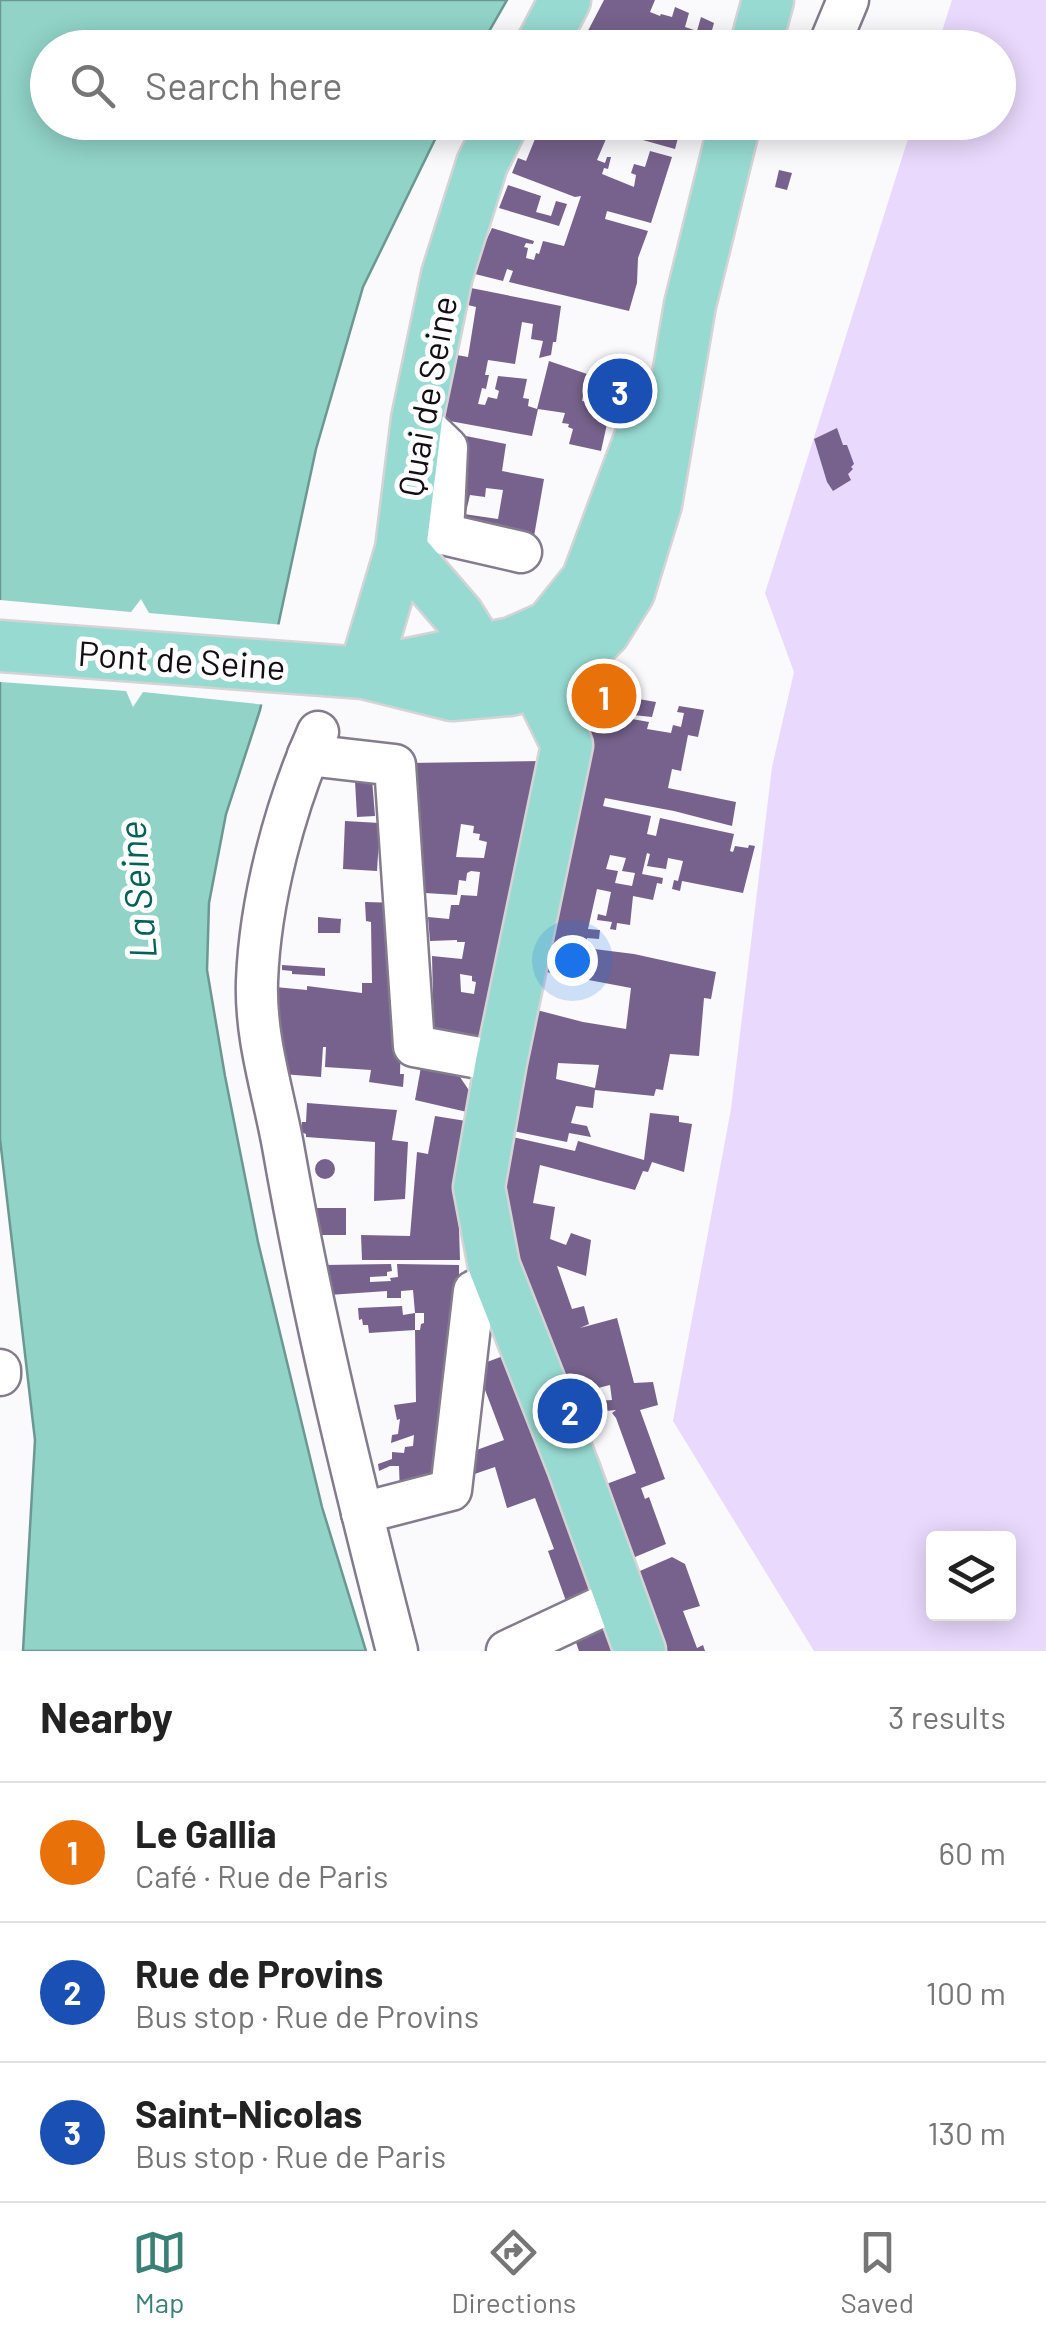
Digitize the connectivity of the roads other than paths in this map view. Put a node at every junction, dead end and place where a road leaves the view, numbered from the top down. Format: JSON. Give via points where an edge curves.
{"nodes":[{"id":1,"x":565,"y":0,"type":"edge"},
{"id":2,"x":768,"y":0,"type":"edge"},
{"id":3,"x":848,"y":0,"type":"edge"},
{"id":4,"x":549,"y":30,"type":"edge"},
{"id":5,"x":760,"y":30,"type":"edge"},
{"id":6,"x":836,"y":30,"type":"edge"},
{"id":7,"x":494,"y":140,"type":"edge"},
{"id":8,"x":731,"y":140,"type":"edge"},
{"id":9,"x":690,"y":305,"type":"junction"},
{"id":10,"x":417,"y":419,"type":"junction"},
{"id":11,"x":521,"y":552,"type":"dead end"},
{"id":12,"x":410,"y":561,"type":"junction"},
{"id":13,"x":0,"y":646,"type":"edge"},
{"id":14,"x":509,"y":659,"type":"junction"},
{"id":15,"x":392,"y":674,"type":"junction"},
{"id":16,"x":501,"y":1062,"type":"junction"},
{"id":17,"x":500,"y":1282,"type":"junction"},
{"id":18,"x":362,"y":1514,"type":"junction"},
{"id":19,"x":620,"y":1598,"type":"junction"},
{"id":20,"x":397,"y":1651,"type":"edge"},
{"id":21,"x":507,"y":1651,"type":"edge"},
{"id":22,"x":640,"y":1651,"type":"edge"}],
"edges":[{"from":1,"to":4,"type":"main road"},
{"from":2,"to":5,"type":"main road"},
{"from":3,"to":6,"type":"street"},
{"from":7,"to":10,"type":"main road","name":"Quai de Seine","via":[[447,275]]},
{"from":8,"to":9,"type":"main road"},
{"from":9,"to":14,"type":"main road","via":[[587,580],[550,626]]},
{"from":9,"to":14,"type":"main road","via":[[656,504],[630,592],[634,608],[579,656]]},
{"from":10,"to":11,"type":"street","via":[[448,448],[443,534]]},
{"from":10,"to":12,"type":"main road","name":"Quai de Seine"},
{"from":12,"to":14,"type":"main road"},
{"from":12,"to":15,"type":"main road","name":"Quai de Seine","via":[[416,622]]},
{"from":13,"to":15,"type":"main road","name":"Pont de Seine"},
{"from":14,"to":15,"type":"main road","name":"Pont de Seine","via":[[510,690],[452,694]]},
{"from":14,"to":16,"type":"main road","via":[[568,745]]},
{"from":16,"to":17,"type":"main road","via":[[479,1187]]},
{"from":16,"to":18,"type":"street","via":[[414,1046],[395,765],[313,743],[262,917],[260,1040]]},
{"from":17,"to":18,"type":"street","via":[[474,1291],[451,1490]]},
{"from":17,"to":19,"type":"main road"},
{"from":18,"to":20,"type":"street"},
{"from":19,"to":21,"type":"street"},
{"from":19,"to":22,"type":"main road"}]}
